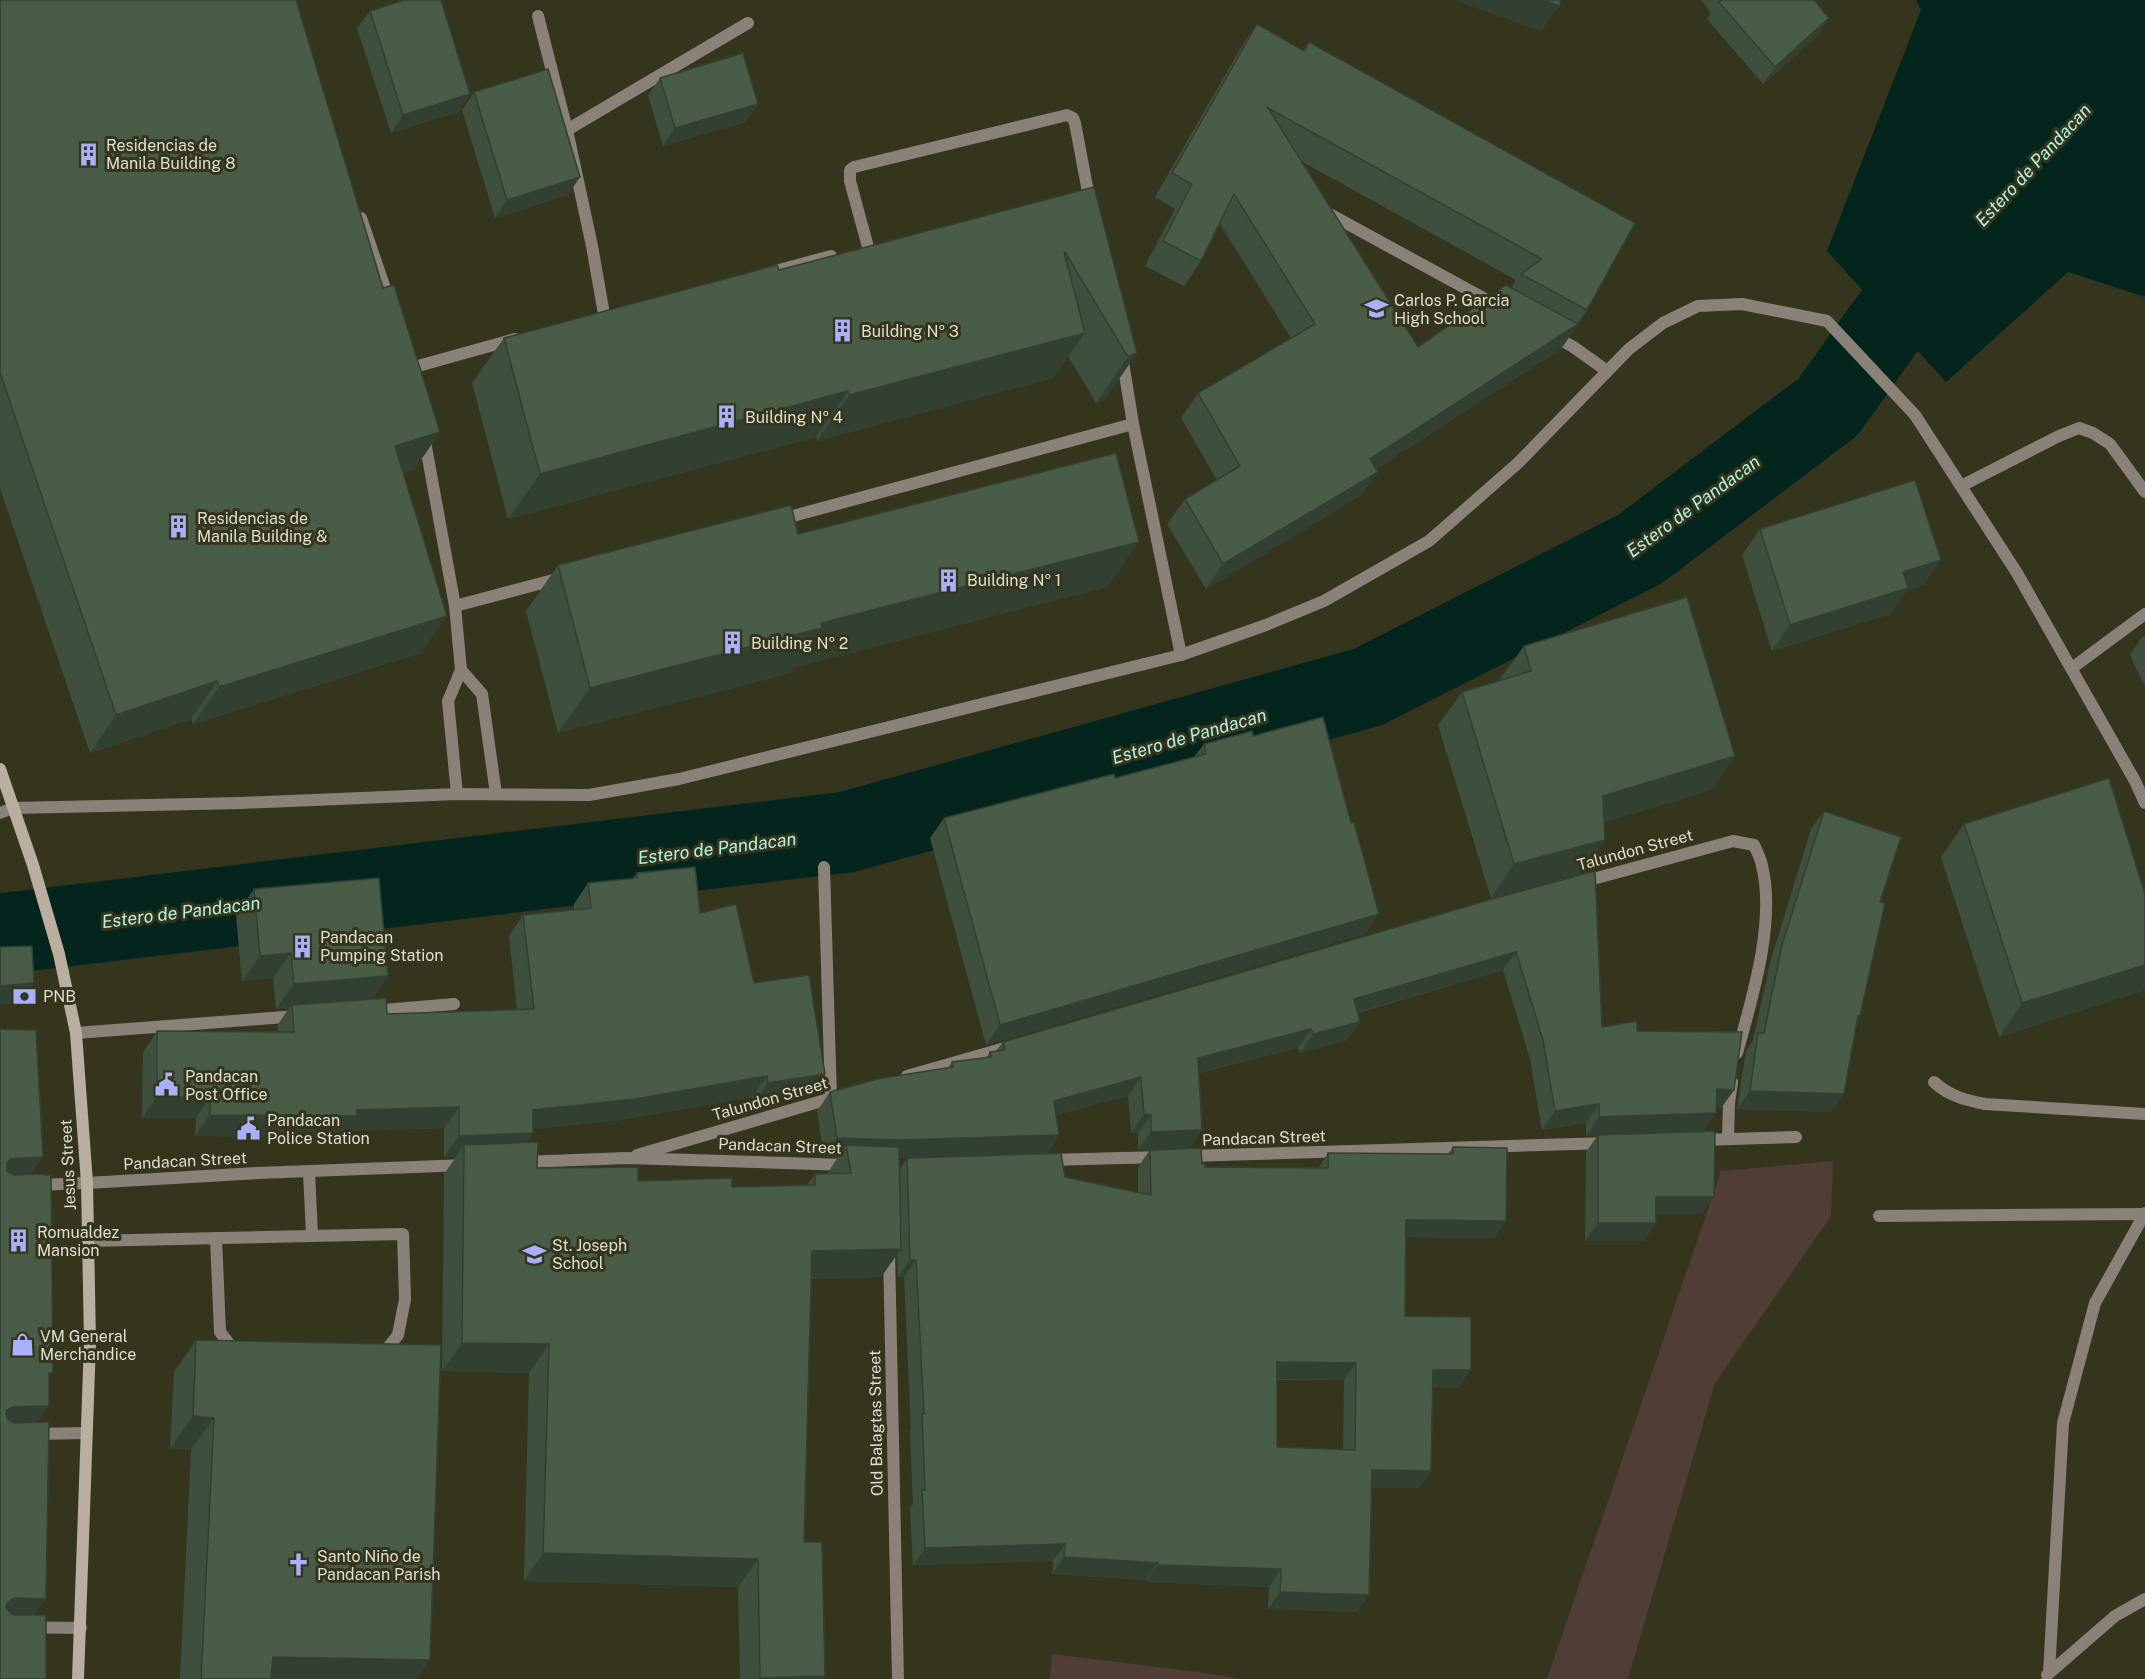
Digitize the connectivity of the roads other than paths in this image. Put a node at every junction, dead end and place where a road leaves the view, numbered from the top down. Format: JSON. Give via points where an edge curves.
{"nodes":[{"id":1,"x":538,"y":16,"type":"dead end"},
{"id":2,"x":748,"y":23,"type":"dead end"},
{"id":3,"x":567,"y":130,"type":"junction"},
{"id":4,"x":1085,"y":197,"type":"edge"},
{"id":5,"x":356,"y":201,"type":"edge"},
{"id":6,"x":1317,"y":207,"type":"edge"},
{"id":7,"x":753,"y":276,"type":"edge"},
{"id":8,"x":393,"y":312,"type":"edge"},
{"id":9,"x":1511,"y":313,"type":"edge"},
{"id":10,"x":604,"y":314,"type":"edge"},
{"id":11,"x":1542,"y":330,"type":"edge"},
{"id":12,"x":525,"y":336,"type":"edge"},
{"id":13,"x":1120,"y":349,"type":"edge"},
{"id":14,"x":411,"y":368,"type":"edge"},
{"id":15,"x":1607,"y":371,"type":"junction"},
{"id":16,"x":1133,"y":424,"type":"junction"},
{"id":17,"x":422,"y":425,"type":"edge"},
{"id":18,"x":1961,"y":486,"type":"junction"},
{"id":19,"x":2145,"y":492,"type":"edge"},
{"id":20,"x":765,"y":523,"type":"edge"},
{"id":21,"x":570,"y":576,"type":"edge"},
{"id":22,"x":455,"y":606,"type":"junction"},
{"id":23,"x":2145,"y":614,"type":"edge"},
{"id":24,"x":1181,"y":655,"type":"junction"},
{"id":25,"x":2072,"y":668,"type":"junction"},
{"id":26,"x":461,"y":670,"type":"junction"},
{"id":27,"x":1,"y":773,"type":"edge"},
{"id":28,"x":457,"y":794,"type":"junction"},
{"id":29,"x":496,"y":794,"type":"junction"},
{"id":30,"x":2145,"y":803,"type":"edge"},
{"id":31,"x":13,"y":808,"type":"junction"},
{"id":32,"x":0,"y":813,"type":"edge"},
{"id":33,"x":824,"y":867,"type":"dead end"},
{"id":34,"x":1565,"y":886,"type":"edge"},
{"id":35,"x":454,"y":1004,"type":"dead end"},
{"id":36,"x":359,"y":1012,"type":"edge"},
{"id":37,"x":311,"y":1015,"type":"edge"},
{"id":38,"x":76,"y":1034,"type":"junction"},
{"id":39,"x":1020,"y":1043,"type":"edge"},
{"id":40,"x":897,"y":1079,"type":"edge"},
{"id":41,"x":1934,"y":1082,"type":"dead end"},
{"id":42,"x":853,"y":1092,"type":"edge"},
{"id":43,"x":831,"y":1098,"type":"junction"},
{"id":44,"x":2145,"y":1114,"type":"edge"},
{"id":45,"x":1796,"y":1137,"type":"dead end"},
{"id":46,"x":1728,"y":1139,"type":"junction"},
{"id":47,"x":1693,"y":1141,"type":"edge"},
{"id":48,"x":1624,"y":1143,"type":"edge"},
{"id":49,"x":627,"y":1158,"type":"junction"},
{"id":50,"x":1029,"y":1161,"type":"edge"},
{"id":51,"x":509,"y":1163,"type":"edge"},
{"id":52,"x":474,"y":1164,"type":"edge"},
{"id":53,"x":863,"y":1166,"type":"edge"},
{"id":54,"x":309,"y":1172,"type":"junction"},
{"id":55,"x":87,"y":1183,"type":"junction"},
{"id":56,"x":22,"y":1186,"type":"edge"},
{"id":57,"x":2145,"y":1214,"type":"edge"},
{"id":58,"x":1879,"y":1216,"type":"dead end"},
{"id":59,"x":312,"y":1235,"type":"junction"},
{"id":60,"x":888,"y":1235,"type":"edge"},
{"id":61,"x":216,"y":1238,"type":"junction"},
{"id":62,"x":88,"y":1241,"type":"junction"},
{"id":63,"x":247,"y":1357,"type":"edge"},
{"id":64,"x":364,"y":1357,"type":"edge"},
{"id":65,"x":86,"y":1432,"type":"junction"},
{"id":66,"x":21,"y":1434,"type":"edge"},
{"id":67,"x":2145,"y":1599,"type":"edge"},
{"id":68,"x":0,"y":1627,"type":"edge"},
{"id":69,"x":81,"y":1628,"type":"junction"},
{"id":70,"x":2047,"y":1676,"type":"edge"},
{"id":71,"x":78,"y":1679,"type":"edge"},
{"id":72,"x":898,"y":1679,"type":"edge"}],
"edges":[{"from":1,"to":3,"type":"street"},
{"from":2,"to":3,"type":"street"},
{"from":3,"to":10,"type":"street"},
{"from":4,"to":7,"type":"street","via":[[1075,123],[1067,116],[854,167],[849,181],[862,249]]},
{"from":5,"to":8,"type":"street"},
{"from":6,"to":9,"type":"street"},
{"from":11,"to":15,"type":"street"},
{"from":12,"to":14,"type":"street"},
{"from":13,"to":16,"type":"street"},
{"from":15,"to":18,"type":"street","via":[[1663,323],[1698,306],[1742,304],[1827,321],[1915,415]]},
{"from":15,"to":24,"type":"street","via":[[1518,463],[1429,541],[1324,601]]},
{"from":16,"to":20,"type":"street"},
{"from":16,"to":24,"type":"street"},
{"from":17,"to":22,"type":"street"},
{"from":18,"to":19,"type":"street","via":[[2079,428],[2110,444]]},
{"from":18,"to":25,"type":"street","via":[[2018,573]]},
{"from":21,"to":22,"type":"street"},
{"from":22,"to":26,"type":"street"},
{"from":23,"to":25,"type":"street"},
{"from":24,"to":29,"type":"street","via":[[679,779],[589,795]]},
{"from":25,"to":30,"type":"street"},
{"from":26,"to":28,"type":"street","via":[[448,701]]},
{"from":26,"to":29,"type":"street","via":[[483,694]]},
{"from":27,"to":31,"type":"main road","name":"Jesus Street"},
{"from":28,"to":29,"type":"street"},
{"from":28,"to":31,"type":"street"},
{"from":31,"to":32,"type":"street"},
{"from":31,"to":38,"type":"main road","name":"Jesus Street","via":[[59,954]]},
{"from":33,"to":43,"type":"street"},
{"from":34,"to":46,"type":"street","name":"Talundon Street","via":[[1733,841],[1754,845],[1762,866],[1767,907],[1757,979],[1734,1069]]},
{"from":35,"to":36,"type":"street"},
{"from":37,"to":38,"type":"street"},
{"from":38,"to":55,"type":"main road","name":"Jesus Street"},
{"from":39,"to":40,"type":"street"},
{"from":41,"to":44,"type":"street","via":[[1960,1099],[1985,1104]]},
{"from":42,"to":43,"type":"street","name":"Talundon Street"},
{"from":43,"to":49,"type":"street","name":"Talundon Street"},
{"from":45,"to":46,"type":"street"},
{"from":46,"to":47,"type":"street"},
{"from":48,"to":50,"type":"street","name":"Pandacan Street"},
{"from":49,"to":51,"type":"street","name":"Pandacan Street"},
{"from":49,"to":53,"type":"street","name":"Pandacan Street"},
{"from":52,"to":54,"type":"street","name":"Pandacan Street"},
{"from":54,"to":55,"type":"street","name":"Pandacan Street"},
{"from":54,"to":59,"type":"street"},
{"from":55,"to":56,"type":"street","name":"Pandacan Street"},
{"from":55,"to":62,"type":"main road","name":"Jesus Street"},
{"from":57,"to":58,"type":"street"},
{"from":57,"to":70,"type":"street","via":[[2095,1302],[2063,1423]]},
{"from":59,"to":61,"type":"street"},
{"from":59,"to":64,"type":"street","via":[[404,1234],[405,1299],[398,1335],[383,1354]]},
{"from":60,"to":72,"type":"street","name":"Old Balagtas Street"},
{"from":61,"to":62,"type":"street"},
{"from":61,"to":63,"type":"street","via":[[220,1332],[238,1354]]},
{"from":62,"to":65,"type":"main road","name":"Jesus Street","via":[[90,1342]]},
{"from":65,"to":66,"type":"street"},
{"from":65,"to":69,"type":"main road","name":"Jesus Street"},
{"from":67,"to":70,"type":"street","via":[[2115,1616]]},
{"from":68,"to":69,"type":"street"},
{"from":69,"to":71,"type":"main road","name":"Jesus Street"}]}
